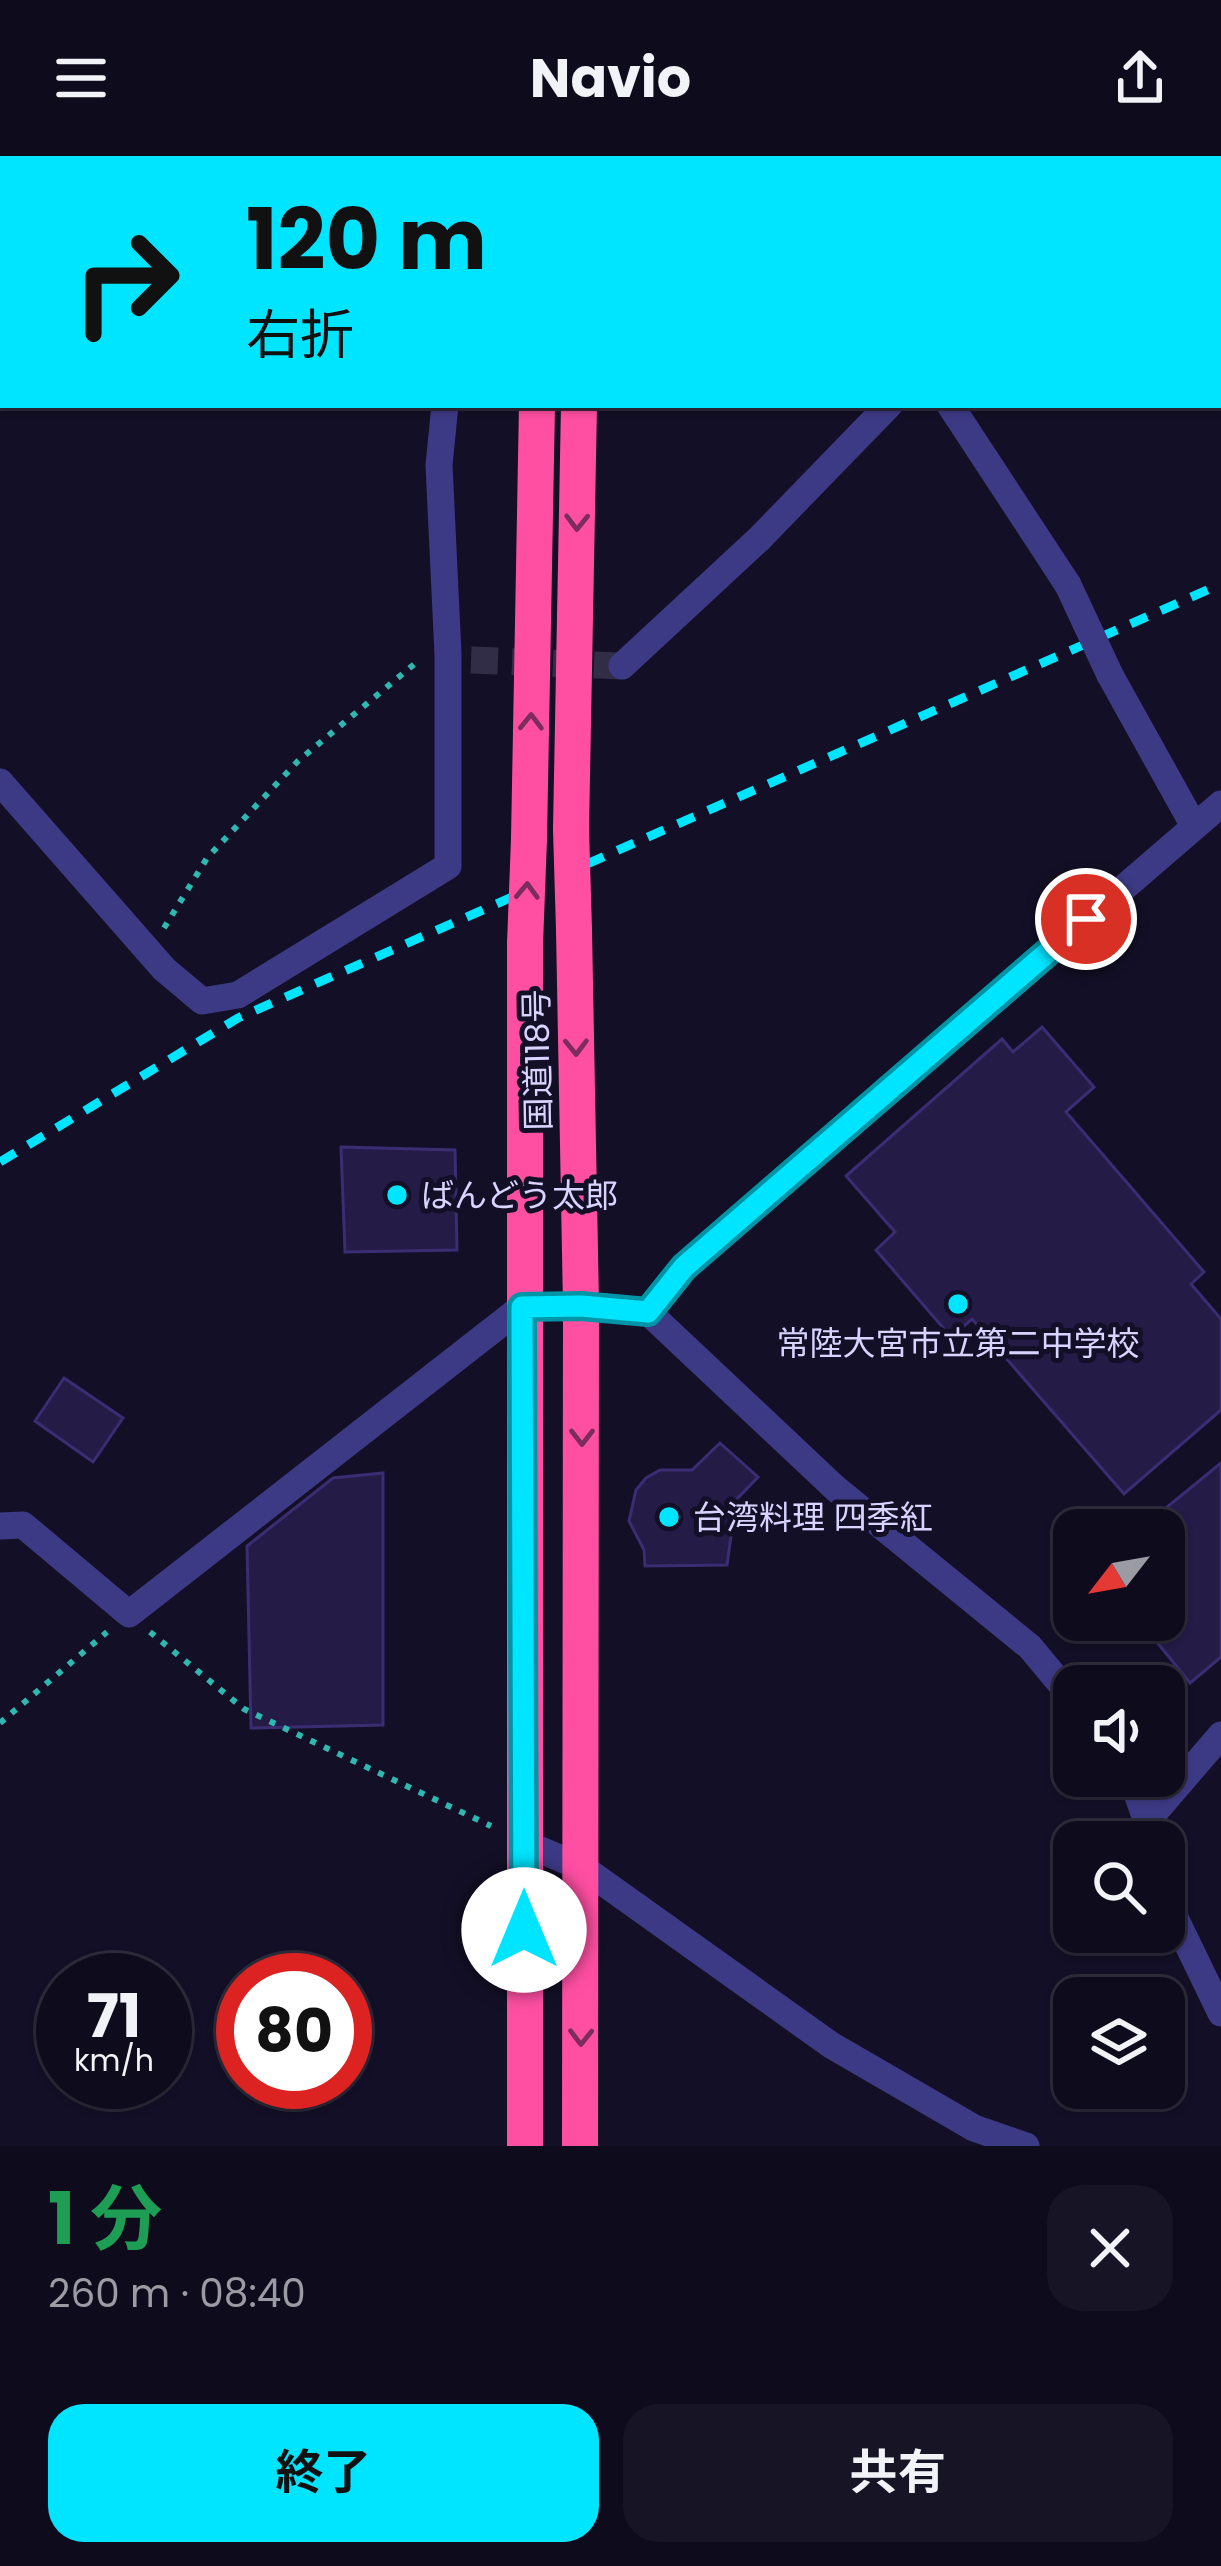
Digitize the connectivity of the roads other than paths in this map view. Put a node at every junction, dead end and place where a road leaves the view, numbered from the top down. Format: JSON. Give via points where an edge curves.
{"nodes":[{"id":1,"x":446,"y":408,"type":"edge"},
{"id":2,"x":537,"y":408,"type":"edge"},
{"id":3,"x":579,"y":408,"type":"edge"},
{"id":4,"x":886,"y":408,"type":"edge"},
{"id":5,"x":952,"y":408,"type":"edge"},
{"id":6,"x":622,"y":666,"type":"dead end"},
{"id":7,"x":0,"y":782,"type":"edge"},
{"id":8,"x":1221,"y":804,"type":"edge"},
{"id":9,"x":1194,"y":826,"type":"junction"},
{"id":10,"x":581,"y":1306,"type":"junction"},
{"id":11,"x":522,"y":1307,"type":"junction"},
{"id":12,"x":648,"y":1312,"type":"junction"},
{"id":13,"x":0,"y":1526,"type":"edge"},
{"id":14,"x":1053,"y":1675,"type":"edge"},
{"id":15,"x":1221,"y":1736,"type":"edge"},
{"id":16,"x":1158,"y":1821,"type":"edge"},
{"id":17,"x":524,"y":1843,"type":"junction"},
{"id":18,"x":583,"y":1868,"type":"junction"},
{"id":19,"x":1185,"y":1939,"type":"edge"},
{"id":20,"x":1221,"y":2013,"type":"edge"},
{"id":21,"x":525,"y":2146,"type":"edge"},
{"id":22,"x":580,"y":2146,"type":"edge"},
{"id":23,"x":1026,"y":2146,"type":"edge"}],
"edges":[{"from":1,"to":7,"type":"street","via":[[439,465],[455,650],[448,866],[238,994],[202,1000]]},
{"from":11,"to":2,"type":"highway","name":"国道118号","one_way":true,"bridge":true},
{"from":3,"to":10,"type":"highway","name":"国道118号","one_way":true,"bridge":true,"via":[[571,830]]},
{"from":4,"to":6,"type":"street"},
{"from":5,"to":9,"type":"street","bridge":true,"via":[[1067,585]]},
{"from":8,"to":9,"type":"street"},
{"from":9,"to":12,"type":"street","via":[[684,1267]]},
{"from":10,"to":11,"type":"street"},
{"from":10,"to":12,"type":"street"},
{"from":10,"to":18,"type":"highway","name":"国道118号","one_way":true},
{"from":11,"to":13,"type":"street","via":[[129,1615],[23,1525]]},
{"from":11,"to":17,"type":"highway","name":"国道118号"},
{"from":12,"to":14,"type":"street"},
{"from":15,"to":16,"type":"street"},
{"from":17,"to":18,"type":"street"},
{"from":17,"to":21,"type":"highway","name":"国道118号"},
{"from":18,"to":22,"type":"highway","name":"国道118号","one_way":true},
{"from":18,"to":23,"type":"street","via":[[831,2045],[974,2128]]},
{"from":19,"to":20,"type":"street"}]}
